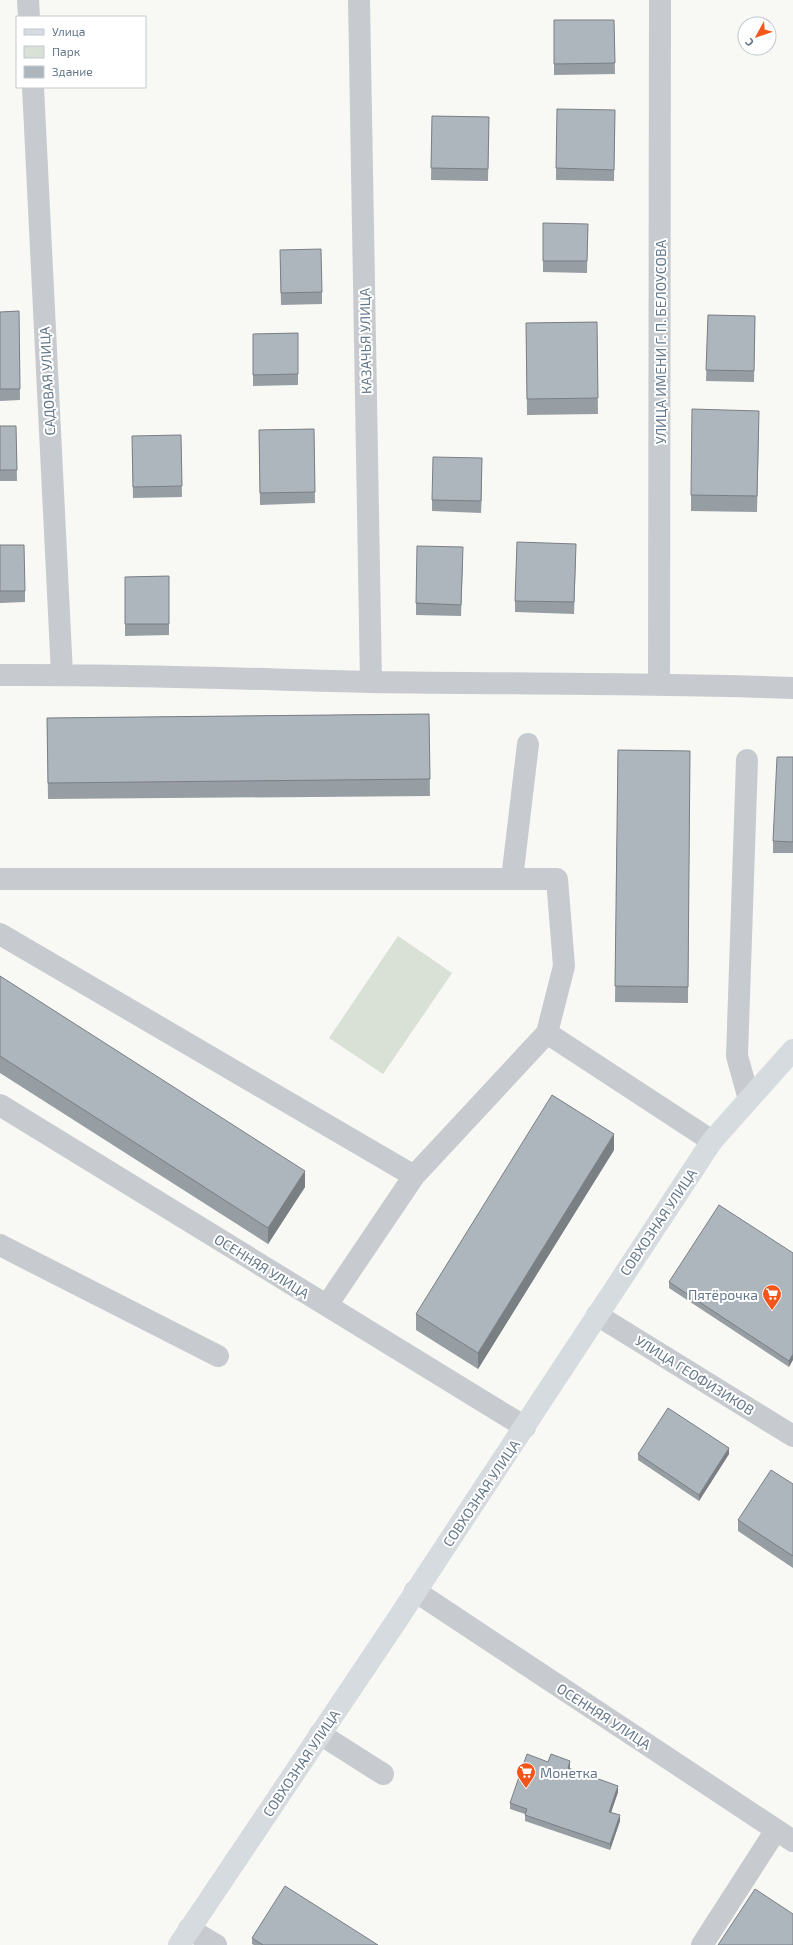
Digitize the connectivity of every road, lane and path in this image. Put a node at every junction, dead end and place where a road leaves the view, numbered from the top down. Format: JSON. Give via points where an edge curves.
{"nodes":[{"id":1,"x":28,"y":0,"type":"edge"},
{"id":2,"x":359,"y":0,"type":"edge"},
{"id":3,"x":660,"y":0,"type":"edge"},
{"id":4,"x":29,"y":16,"type":"edge"},
{"id":5,"x":33,"y":88,"type":"edge"},
{"id":6,"x":0,"y":674,"type":"edge"},
{"id":7,"x":62,"y":674,"type":"junction"},
{"id":8,"x":371,"y":682,"type":"junction"},
{"id":9,"x":659,"y":684,"type":"junction"},
{"id":10,"x":793,"y":688,"type":"edge"},
{"id":11,"x":528,"y":744,"type":"dead end"},
{"id":12,"x":747,"y":760,"type":"dead end"},
{"id":13,"x":0,"y":879,"type":"edge"},
{"id":14,"x":512,"y":879,"type":"junction"},
{"id":15,"x":0,"y":934,"type":"edge"},
{"id":16,"x":547,"y":1033,"type":"junction"},
{"id":17,"x":793,"y":1050,"type":"edge"},
{"id":18,"x":749,"y":1099,"type":"junction"},
{"id":19,"x":0,"y":1105,"type":"edge"},
{"id":20,"x":712,"y":1141,"type":"junction"},
{"id":21,"x":414,"y":1176,"type":"junction"},
{"id":22,"x":0,"y":1245,"type":"edge"},
{"id":23,"x":327,"y":1306,"type":"junction"},
{"id":24,"x":597,"y":1315,"type":"junction"},
{"id":25,"x":218,"y":1356,"type":"dead end"},
{"id":26,"x":525,"y":1427,"type":"junction"},
{"id":27,"x":793,"y":1436,"type":"edge"},
{"id":28,"x":416,"y":1591,"type":"junction"},
{"id":29,"x":320,"y":1734,"type":"junction"},
{"id":30,"x":383,"y":1774,"type":"dead end"},
{"id":31,"x":785,"y":1835,"type":"edge"},
{"id":32,"x":184,"y":1937,"type":"edge"},
{"id":33,"x":216,"y":1945,"type":"edge"},
{"id":34,"x":702,"y":1945,"type":"edge"}],
"edges":[{"from":1,"to":4,"type":"street"},
{"from":2,"to":8,"type":"street","name":"КАЗАЧЬЯ УЛИЦА"},
{"from":3,"to":9,"type":"street","name":"УЛИЦА ИМЕНИ Г. П. БЕЛОУСОВА"},
{"from":5,"to":7,"type":"street","name":"САДОВАЯ УЛИЦА"},
{"from":6,"to":7,"type":"street"},
{"from":7,"to":8,"type":"street"},
{"from":8,"to":9,"type":"street"},
{"from":9,"to":10,"type":"street"},
{"from":11,"to":14,"type":"street"},
{"from":12,"to":18,"type":"street","via":[[737,1056]]},
{"from":13,"to":14,"type":"street"},
{"from":14,"to":16,"type":"street","via":[[557,879],[564,966]]},
{"from":15,"to":21,"type":"street"},
{"from":16,"to":20,"type":"street"},
{"from":16,"to":21,"type":"street"},
{"from":17,"to":18,"type":"main road","name":"СОВХОЗНАЯ УЛИЦА"},
{"from":18,"to":20,"type":"main road","name":"СОВХОЗНАЯ УЛИЦА"},
{"from":19,"to":23,"type":"street","name":"ОСЕННЯЯ УЛИЦА"},
{"from":20,"to":24,"type":"main road","name":"СОВХОЗНАЯ УЛИЦА"},
{"from":21,"to":23,"type":"street"},
{"from":22,"to":25,"type":"street"},
{"from":23,"to":26,"type":"street","name":"ОСЕННЯЯ УЛИЦА"},
{"from":24,"to":26,"type":"main road","name":"СОВХОЗНАЯ УЛИЦА"},
{"from":24,"to":27,"type":"street","name":"УЛИЦА ГЕОФИЗИКОВ"},
{"from":26,"to":28,"type":"main road","name":"СОВХОЗНАЯ УЛИЦА"},
{"from":28,"to":29,"type":"main road","name":"СОВХОЗНАЯ УЛИЦА"},
{"from":28,"to":31,"type":"street","name":"ОСЕННЯЯ УЛИЦА"},
{"from":29,"to":30,"type":"street"},
{"from":29,"to":32,"type":"main road","name":"СОВХОЗНАЯ УЛИЦА"},
{"from":31,"to":34,"type":"street"},
{"from":32,"to":33,"type":"street"}]}
